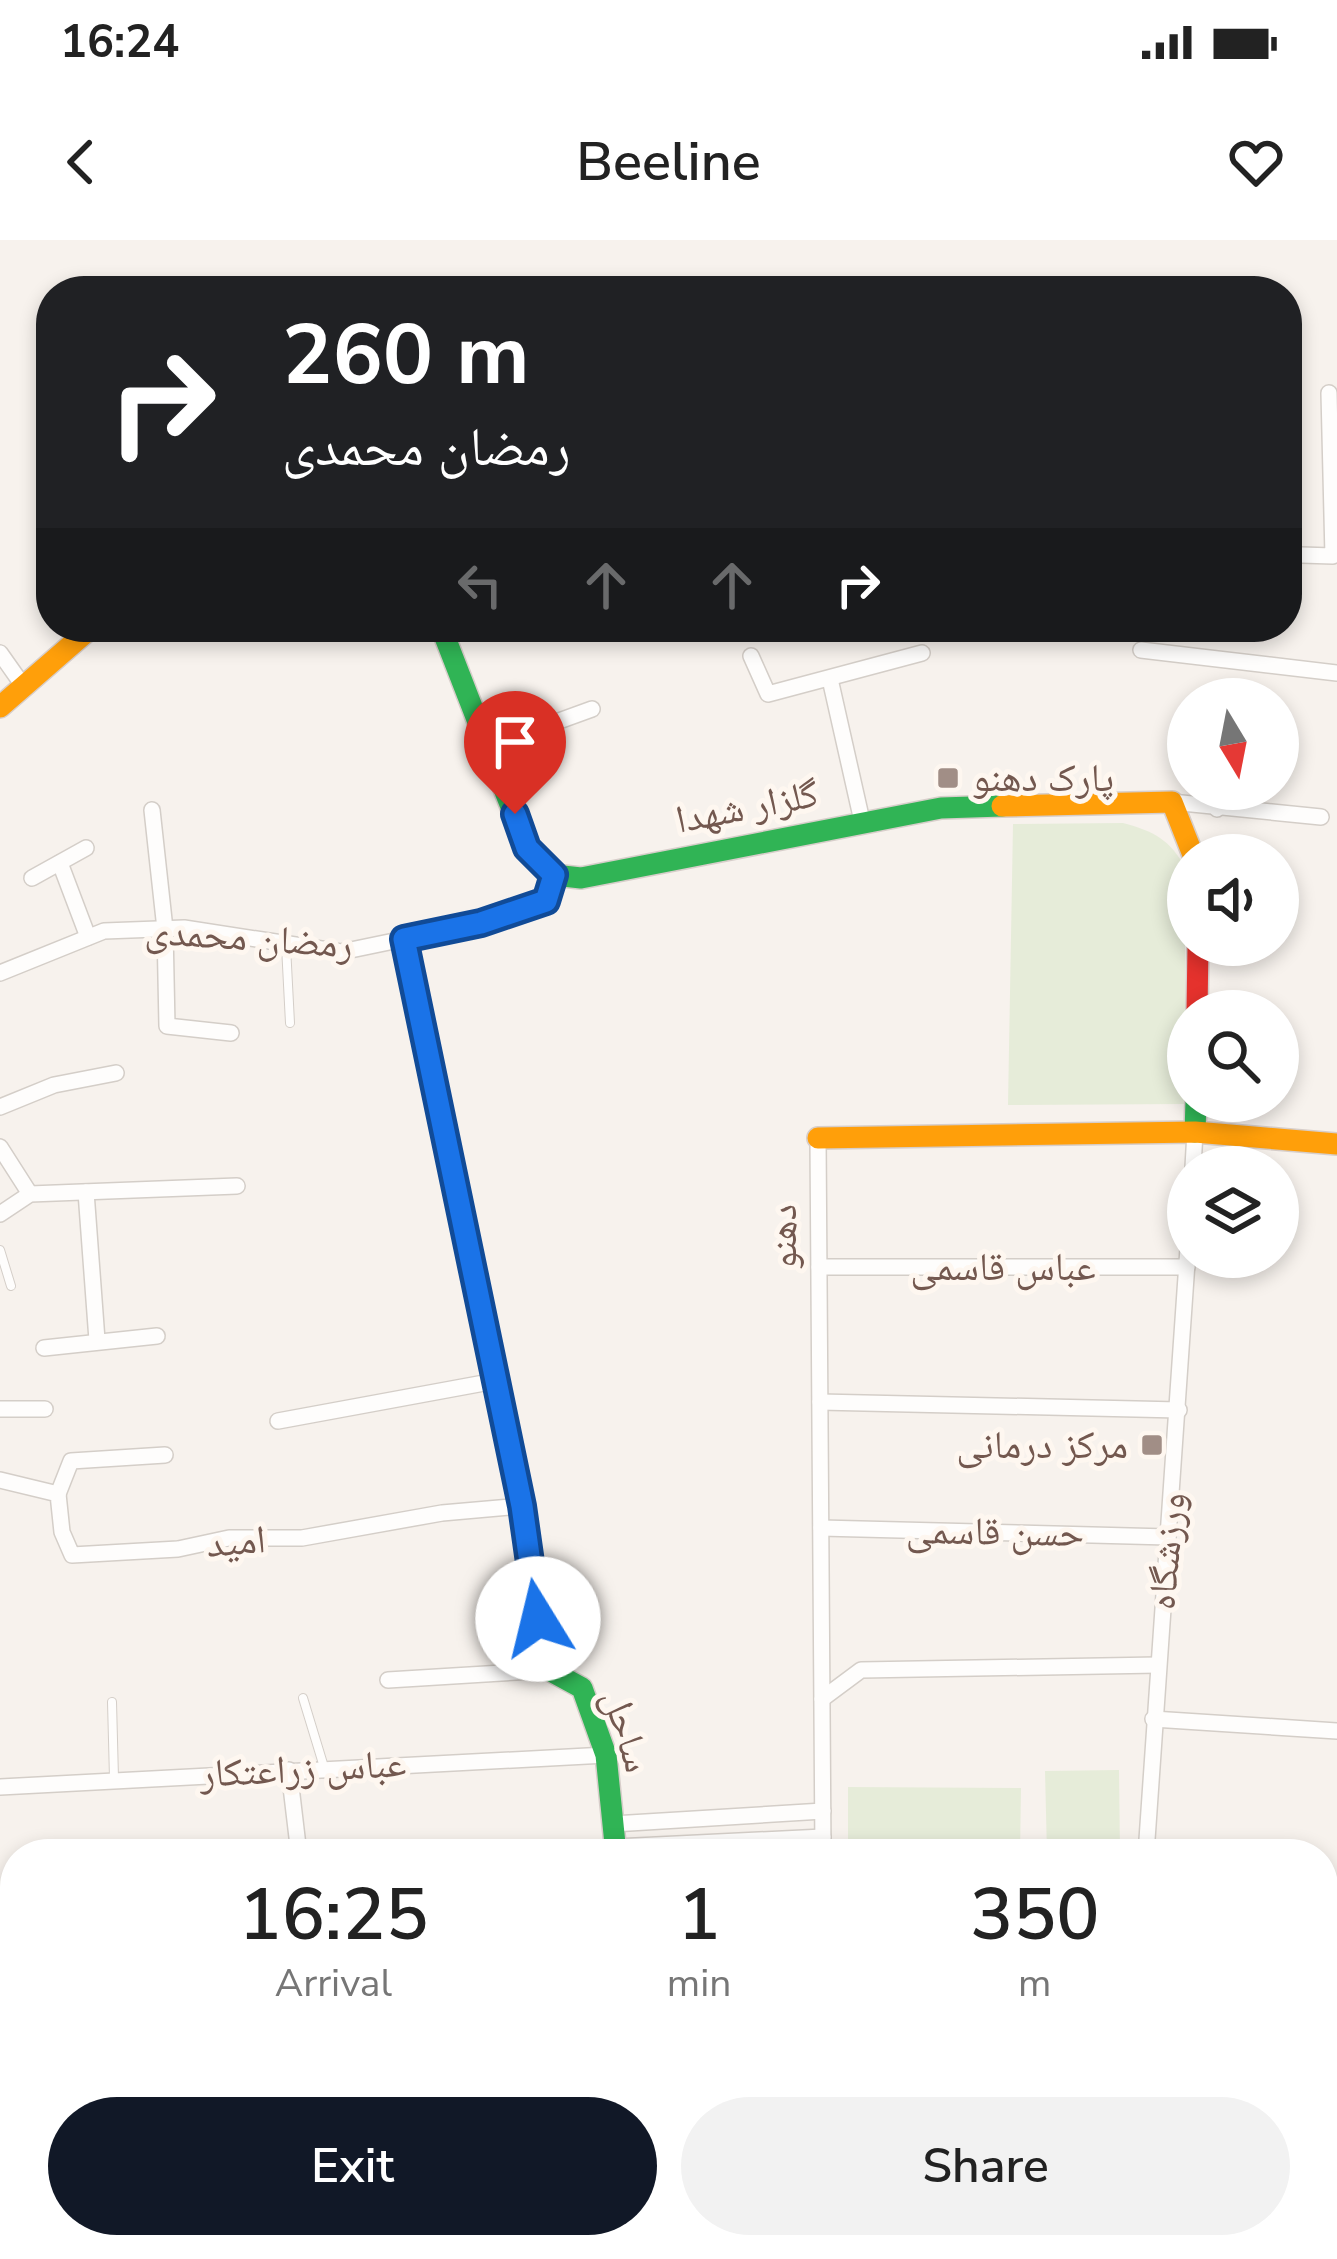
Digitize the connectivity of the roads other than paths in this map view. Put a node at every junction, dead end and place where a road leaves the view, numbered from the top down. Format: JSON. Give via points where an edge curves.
{"nodes":[{"id":1,"x":1329,"y":393,"type":"dead end"},
{"id":2,"x":1334,"y":483,"type":"edge"},
{"id":3,"x":1302,"y":555,"type":"edge"},
{"id":4,"x":75,"y":642,"type":"edge"},
{"id":5,"x":447,"y":642,"type":"edge"},
{"id":6,"x":1141,"y":650,"type":"dead end"},
{"id":7,"x":922,"y":652,"type":"dead end"},
{"id":8,"x":0,"y":653,"type":"edge"},
{"id":9,"x":751,"y":656,"type":"dead end"},
{"id":10,"x":1337,"y":673,"type":"edge"},
{"id":11,"x":830,"y":679,"type":"junction"},
{"id":12,"x":24,"y":687,"type":"junction"},
{"id":13,"x":0,"y":707,"type":"edge"},
{"id":14,"x":592,"y":709,"type":"dead end"},
{"id":15,"x":490,"y":746,"type":"junction"},
{"id":16,"x":1167,"y":802,"type":"edge"},
{"id":17,"x":1239,"y":810,"type":"edge"},
{"id":18,"x":152,"y":811,"type":"dead end"},
{"id":19,"x":1321,"y":817,"type":"dead end"},
{"id":20,"x":862,"y":821,"type":"junction"},
{"id":21,"x":86,"y":848,"type":"dead end"},
{"id":22,"x":59,"y":862,"type":"junction"},
{"id":23,"x":554,"y":875,"type":"junction"},
{"id":24,"x":32,"y":878,"type":"dead end"},
{"id":25,"x":165,"y":928,"type":"junction"},
{"id":26,"x":88,"y":937,"type":"junction"},
{"id":27,"x":404,"y":939,"type":"junction"},
{"id":28,"x":286,"y":946,"type":"junction"},
{"id":29,"x":0,"y":973,"type":"edge"},
{"id":30,"x":290,"y":1023,"type":"dead end"},
{"id":31,"x":231,"y":1033,"type":"dead end"},
{"id":32,"x":116,"y":1073,"type":"dead end"},
{"id":33,"x":0,"y":1107,"type":"edge"},
{"id":34,"x":1196,"y":1122,"type":"edge"},
{"id":35,"x":1196,"y":1132,"type":"junction"},
{"id":36,"x":818,"y":1138,"type":"joint"},
{"id":37,"x":1337,"y":1144,"type":"edge"},
{"id":38,"x":1195,"y":1146,"type":"edge"},
{"id":39,"x":0,"y":1147,"type":"edge"},
{"id":40,"x":237,"y":1186,"type":"dead end"},
{"id":41,"x":86,"y":1192,"type":"junction"},
{"id":42,"x":30,"y":1194,"type":"junction"},
{"id":43,"x":0,"y":1214,"type":"edge"},
{"id":44,"x":0,"y":1250,"type":"edge"},
{"id":45,"x":819,"y":1267,"type":"junction"},
{"id":46,"x":1167,"y":1267,"type":"edge"},
{"id":47,"x":1186,"y":1278,"type":"edge"},
{"id":48,"x":11,"y":1286,"type":"dead end"},
{"id":49,"x":157,"y":1336,"type":"dead end"},
{"id":50,"x":97,"y":1340,"type":"junction"},
{"id":51,"x":44,"y":1348,"type":"dead end"},
{"id":52,"x":495,"y":1381,"type":"junction"},
{"id":53,"x":820,"y":1402,"type":"junction"},
{"id":54,"x":0,"y":1409,"type":"edge"},
{"id":55,"x":45,"y":1409,"type":"dead end"},
{"id":56,"x":1179,"y":1410,"type":"junction"},
{"id":57,"x":278,"y":1420,"type":"dead end"},
{"id":58,"x":165,"y":1455,"type":"dead end"},
{"id":59,"x":0,"y":1480,"type":"edge"},
{"id":60,"x":58,"y":1494,"type":"junction"},
{"id":61,"x":522,"y":1506,"type":"junction"},
{"id":62,"x":821,"y":1528,"type":"junction"},
{"id":63,"x":1168,"y":1537,"type":"junction"},
{"id":64,"x":1158,"y":1665,"type":"junction"},
{"id":65,"x":549,"y":1670,"type":"junction"},
{"id":66,"x":388,"y":1680,"type":"dead end"},
{"id":67,"x":303,"y":1698,"type":"dead end"},
{"id":68,"x":822,"y":1699,"type":"junction"},
{"id":69,"x":112,"y":1702,"type":"dead end"},
{"id":70,"x":1153,"y":1719,"type":"junction"},
{"id":71,"x":1337,"y":1732,"type":"edge"},
{"id":72,"x":606,"y":1755,"type":"junction"},
{"id":73,"x":324,"y":1768,"type":"junction"},
{"id":74,"x":290,"y":1770,"type":"junction"},
{"id":75,"x":114,"y":1780,"type":"junction"},
{"id":76,"x":0,"y":1787,"type":"edge"},
{"id":77,"x":823,"y":1811,"type":"junction"},
{"id":78,"x":297,"y":1839,"type":"edge"},
{"id":79,"x":615,"y":1839,"type":"edge"},
{"id":80,"x":635,"y":1839,"type":"edge"},
{"id":81,"x":823,"y":1839,"type":"edge"},
{"id":82,"x":1147,"y":1839,"type":"edge"}],
"edges":[{"from":1,"to":2,"type":"street"},
{"from":2,"to":3,"type":"street","via":[[1333,556]]},
{"from":4,"to":12,"type":"street"},
{"from":5,"to":15,"type":"street"},
{"from":6,"to":10,"type":"street"},
{"from":7,"to":11,"type":"street"},
{"from":8,"to":12,"type":"street"},
{"from":9,"to":11,"type":"street","via":[[768,694]]},
{"from":11,"to":20,"type":"street"},
{"from":12,"to":13,"type":"street"},
{"from":14,"to":15,"type":"street"},
{"from":15,"to":23,"type":"street","via":[[527,848]]},
{"from":16,"to":20,"type":"street","name":"گلزار شهدا","via":[[941,808]]},
{"from":17,"to":19,"type":"street"},
{"from":18,"to":25,"type":"street"},
{"from":20,"to":23,"type":"street","name":"گلزار شهدا","via":[[581,878]]},
{"from":21,"to":22,"type":"street"},
{"from":22,"to":24,"type":"street"},
{"from":22,"to":26,"type":"street"},
{"from":23,"to":27,"type":"street","name":"رمضان محمدی","via":[[546,901]]},
{"from":25,"to":26,"type":"street","name":"رمضان محمدی"},
{"from":25,"to":28,"type":"street","name":"رمضان محمدی"},
{"from":25,"to":31,"type":"street","via":[[167,1026]]},
{"from":26,"to":29,"type":"street","name":"رمضان محمدی"},
{"from":27,"to":28,"type":"street","name":"رمضان محمدی","via":[[340,952]]},
{"from":27,"to":52,"type":"street","name":"ساحل"},
{"from":28,"to":30,"type":"lane"},
{"from":32,"to":33,"type":"street"},
{"from":34,"to":35,"type":"street"},
{"from":35,"to":36,"type":"street","name":"دهنو"},
{"from":35,"to":37,"type":"street","name":"دهنو"},
{"from":35,"to":38,"type":"street"},
{"from":36,"to":45,"type":"street","name":"دهنو"},
{"from":39,"to":42,"type":"street"},
{"from":40,"to":41,"type":"street"},
{"from":41,"to":42,"type":"street"},
{"from":41,"to":50,"type":"street"},
{"from":42,"to":43,"type":"street"},
{"from":44,"to":48,"type":"lane"},
{"from":45,"to":46,"type":"street","name":"عباس قاسمی"},
{"from":45,"to":53,"type":"street","name":"دهنو"},
{"from":47,"to":56,"type":"street","name":"ورزشگاه"},
{"from":49,"to":50,"type":"street"},
{"from":50,"to":51,"type":"street"},
{"from":52,"to":57,"type":"street"},
{"from":52,"to":61,"type":"street","name":"ساحل"},
{"from":53,"to":56,"type":"street"},
{"from":53,"to":62,"type":"street","name":"دهنو"},
{"from":54,"to":55,"type":"street"},
{"from":56,"to":63,"type":"street","name":"ورزشگاه"},
{"from":58,"to":60,"type":"street","via":[[71,1461]]},
{"from":59,"to":60,"type":"street"},
{"from":60,"to":61,"type":"street","name":"امید","via":[[71,1555],[302,1538]]},
{"from":61,"to":65,"type":"street","name":"ساحل"},
{"from":62,"to":63,"type":"street","name":"حسن قاسمی"},
{"from":62,"to":68,"type":"street","name":"دهنو"},
{"from":63,"to":64,"type":"street","name":"ورزشگاه"},
{"from":64,"to":68,"type":"street","via":[[861,1670]]},
{"from":64,"to":70,"type":"street","name":"ورزشگاه"},
{"from":65,"to":66,"type":"street"},
{"from":65,"to":72,"type":"street","name":"ساحل","via":[[582,1688]]},
{"from":67,"to":73,"type":"lane"},
{"from":68,"to":77,"type":"street","name":"دهنو"},
{"from":69,"to":75,"type":"lane"},
{"from":70,"to":71,"type":"street"},
{"from":70,"to":82,"type":"street","name":"ورزشگاه"},
{"from":72,"to":73,"type":"street","name":"عباس زراعتکار"},
{"from":72,"to":79,"type":"street","name":"ساحل"},
{"from":73,"to":74,"type":"street","name":"عباس زراعتکار"},
{"from":74,"to":75,"type":"street","name":"عباس زراعتکار"},
{"from":74,"to":78,"type":"street"},
{"from":75,"to":76,"type":"street","name":"عباس زراعتکار"},
{"from":77,"to":80,"type":"street"},
{"from":77,"to":81,"type":"street","name":"دهنو"}]}
